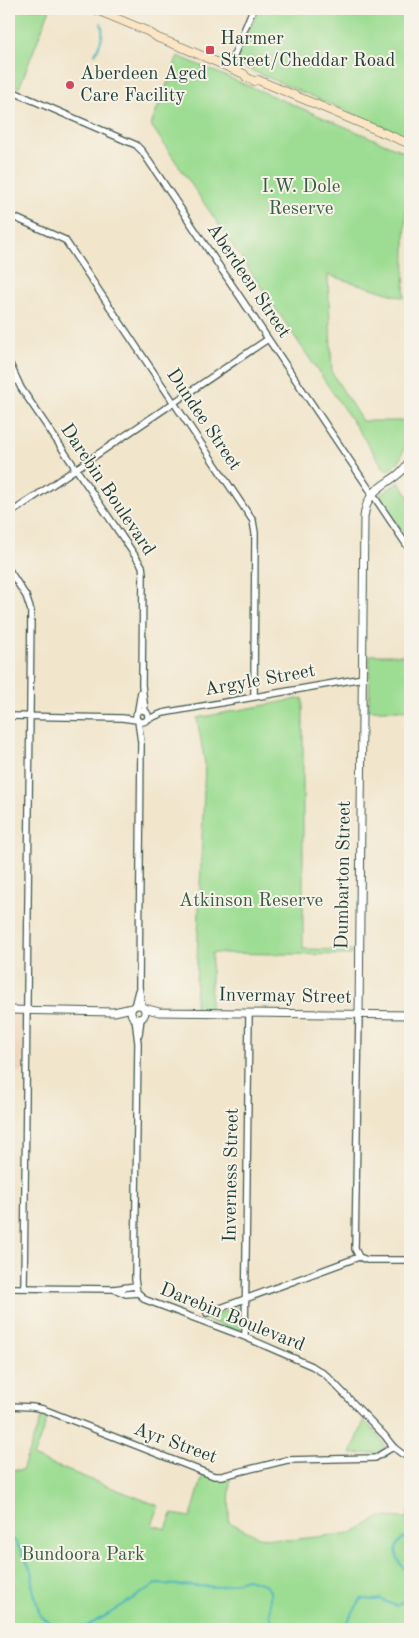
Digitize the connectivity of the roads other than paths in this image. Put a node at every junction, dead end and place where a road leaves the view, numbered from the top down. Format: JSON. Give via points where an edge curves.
{"nodes":[{"id":1,"x":94,"y":9,"type":"edge"},
{"id":2,"x":253,"y":9,"type":"edge"},
{"id":3,"x":229,"y":66,"type":"junction"},
{"id":4,"x":9,"y":90,"type":"edge"},
{"id":5,"x":410,"y":144,"type":"edge"},
{"id":6,"x":9,"y":215,"type":"edge"},
{"id":7,"x":268,"y":339,"type":"junction"},
{"id":8,"x":9,"y":362,"type":"edge"},
{"id":9,"x":9,"y":371,"type":"edge"},
{"id":10,"x":17,"y":380,"type":"junction"},
{"id":11,"x":174,"y":402,"type":"junction"},
{"id":12,"x":410,"y":459,"type":"edge"},
{"id":13,"x":76,"y":469,"type":"junction"},
{"id":14,"x":372,"y":492,"type":"junction"},
{"id":15,"x":9,"y":514,"type":"edge"},
{"id":16,"x":410,"y":550,"type":"edge"},
{"id":17,"x":9,"y":570,"type":"edge"},
{"id":18,"x":363,"y":678,"type":"junction"},
{"id":19,"x":142,"y":685,"type":"junction"},
{"id":20,"x":254,"y":697,"type":"junction"},
{"id":21,"x":146,"y":711,"type":"junction"},
{"id":22,"x":137,"y":712,"type":"junction"},
{"id":23,"x":163,"y":713,"type":"junction"},
{"id":24,"x":9,"y":716,"type":"edge"},
{"id":25,"x":30,"y":717,"type":"junction"},
{"id":26,"x":122,"y":718,"type":"junction"},
{"id":27,"x":137,"y":720,"type":"junction"},
{"id":28,"x":146,"y":720,"type":"junction"},
{"id":29,"x":141,"y":742,"type":"junction"},
{"id":30,"x":9,"y":1010,"type":"edge"},
{"id":31,"x":27,"y":1011,"type":"junction"},
{"id":32,"x":138,"y":1012,"type":"junction"},
{"id":33,"x":249,"y":1013,"type":"junction"},
{"id":34,"x":359,"y":1015,"type":"junction"},
{"id":35,"x":410,"y":1016,"type":"edge"},
{"id":36,"x":359,"y":1257,"type":"junction"},
{"id":37,"x":410,"y":1260,"type":"edge"},
{"id":38,"x":135,"y":1286,"type":"junction"},
{"id":39,"x":9,"y":1288,"type":"edge"},
{"id":40,"x":24,"y":1288,"type":"junction"},
{"id":41,"x":114,"y":1289,"type":"junction"},
{"id":42,"x":138,"y":1293,"type":"junction"},
{"id":43,"x":245,"y":1299,"type":"junction"},
{"id":44,"x":207,"y":1313,"type":"dead end"},
{"id":45,"x":245,"y":1337,"type":"junction"},
{"id":46,"x":9,"y":1406,"type":"edge"},
{"id":47,"x":392,"y":1447,"type":"junction"},
{"id":48,"x":410,"y":1458,"type":"edge"}],
"edges":[{"from":1,"to":3,"type":"main road"},
{"from":2,"to":3,"type":"street"},
{"from":3,"to":5,"type":"main road","via":[[254,81]]},
{"from":4,"to":7,"type":"street","name":"Aberdeen Street","via":[[136,145]]},
{"from":6,"to":11,"type":"street","name":"Dundee Street","via":[[65,240]]},
{"from":7,"to":11,"type":"street"},
{"from":7,"to":14,"type":"street","name":"Aberdeen Street"},
{"from":8,"to":10,"type":"street","name":"Darebin Boulevard"},
{"from":9,"to":10,"type":"street","name":"Darebin Boulevard"},
{"from":10,"to":13,"type":"street","name":"Darebin Boulevard"},
{"from":11,"to":13,"type":"street"},
{"from":11,"to":20,"type":"street","name":"Dundee Street","via":[[253,521]]},
{"from":12,"to":14,"type":"street","via":[[401,472]]},
{"from":13,"to":15,"type":"street"},
{"from":13,"to":19,"type":"street","name":"Darebin Boulevard","via":[[142,566]]},
{"from":14,"to":16,"type":"street","name":"Aberdeen Street"},
{"from":14,"to":18,"type":"street","name":"Dumbarton Street","via":[[364,517]]},
{"from":17,"to":25,"type":"street","via":[[26,596],[31,611]]},
{"from":18,"to":20,"type":"street","name":"Argyle Street"},
{"from":18,"to":34,"type":"street","name":"Dumbarton Street"},
{"from":19,"to":21,"type":"street","name":"Darebin Boulevard"},
{"from":19,"to":22,"type":"street","name":"Darebin Boulevard"},
{"from":20,"to":23,"type":"street","name":"Argyle Street"},
{"from":21,"to":22,"type":"street"},
{"from":21,"to":23,"type":"street","name":"Argyle Street"},
{"from":21,"to":28,"type":"street"},
{"from":22,"to":26,"type":"street"},
{"from":22,"to":27,"type":"street"},
{"from":23,"to":28,"type":"street","name":"Argyle Street"},
{"from":24,"to":25,"type":"street"},
{"from":25,"to":26,"type":"street"},
{"from":25,"to":31,"type":"street"},
{"from":26,"to":27,"type":"street"},
{"from":27,"to":28,"type":"street"},
{"from":27,"to":29,"type":"street","name":"Darebin Boulevard"},
{"from":28,"to":29,"type":"street","name":"Darebin Boulevard"},
{"from":29,"to":32,"type":"street","name":"Darebin Boulevard"},
{"from":30,"to":31,"type":"street","name":"Invermay Street"},
{"from":31,"to":32,"type":"street","name":"Invermay Street"},
{"from":31,"to":40,"type":"street"},
{"from":32,"to":33,"type":"street","name":"Invermay Street"},
{"from":32,"to":38,"type":"street","name":"Darebin Boulevard"},
{"from":33,"to":34,"type":"street","name":"Invermay Street"},
{"from":33,"to":43,"type":"street","name":"Inverness Street"},
{"from":34,"to":35,"type":"street","name":"Invermay Street"},
{"from":34,"to":36,"type":"street","name":"Dumbarton Street","via":[[355,1249]]},
{"from":36,"to":37,"type":"street","via":[[367,1260]]},
{"from":36,"to":43,"type":"street"},
{"from":38,"to":41,"type":"street"},
{"from":38,"to":42,"type":"street","name":"Darebin Boulevard"},
{"from":39,"to":40,"type":"street"},
{"from":40,"to":41,"type":"street"},
{"from":41,"to":42,"type":"street","via":[[126,1294]]},
{"from":42,"to":45,"type":"street","name":"Darebin Boulevard","via":[[146,1300]]},
{"from":43,"to":44,"type":"street"},
{"from":43,"to":45,"type":"street","name":"Inverness Street"},
{"from":45,"to":47,"type":"street","name":"Darebin Boulevard","via":[[319,1370]]},
{"from":46,"to":47,"type":"street","name":"Ayr Street","via":[[43,1409],[214,1476],[287,1460],[375,1458]]},
{"from":47,"to":48,"type":"street","name":"Darebin Boulevard"}]}
